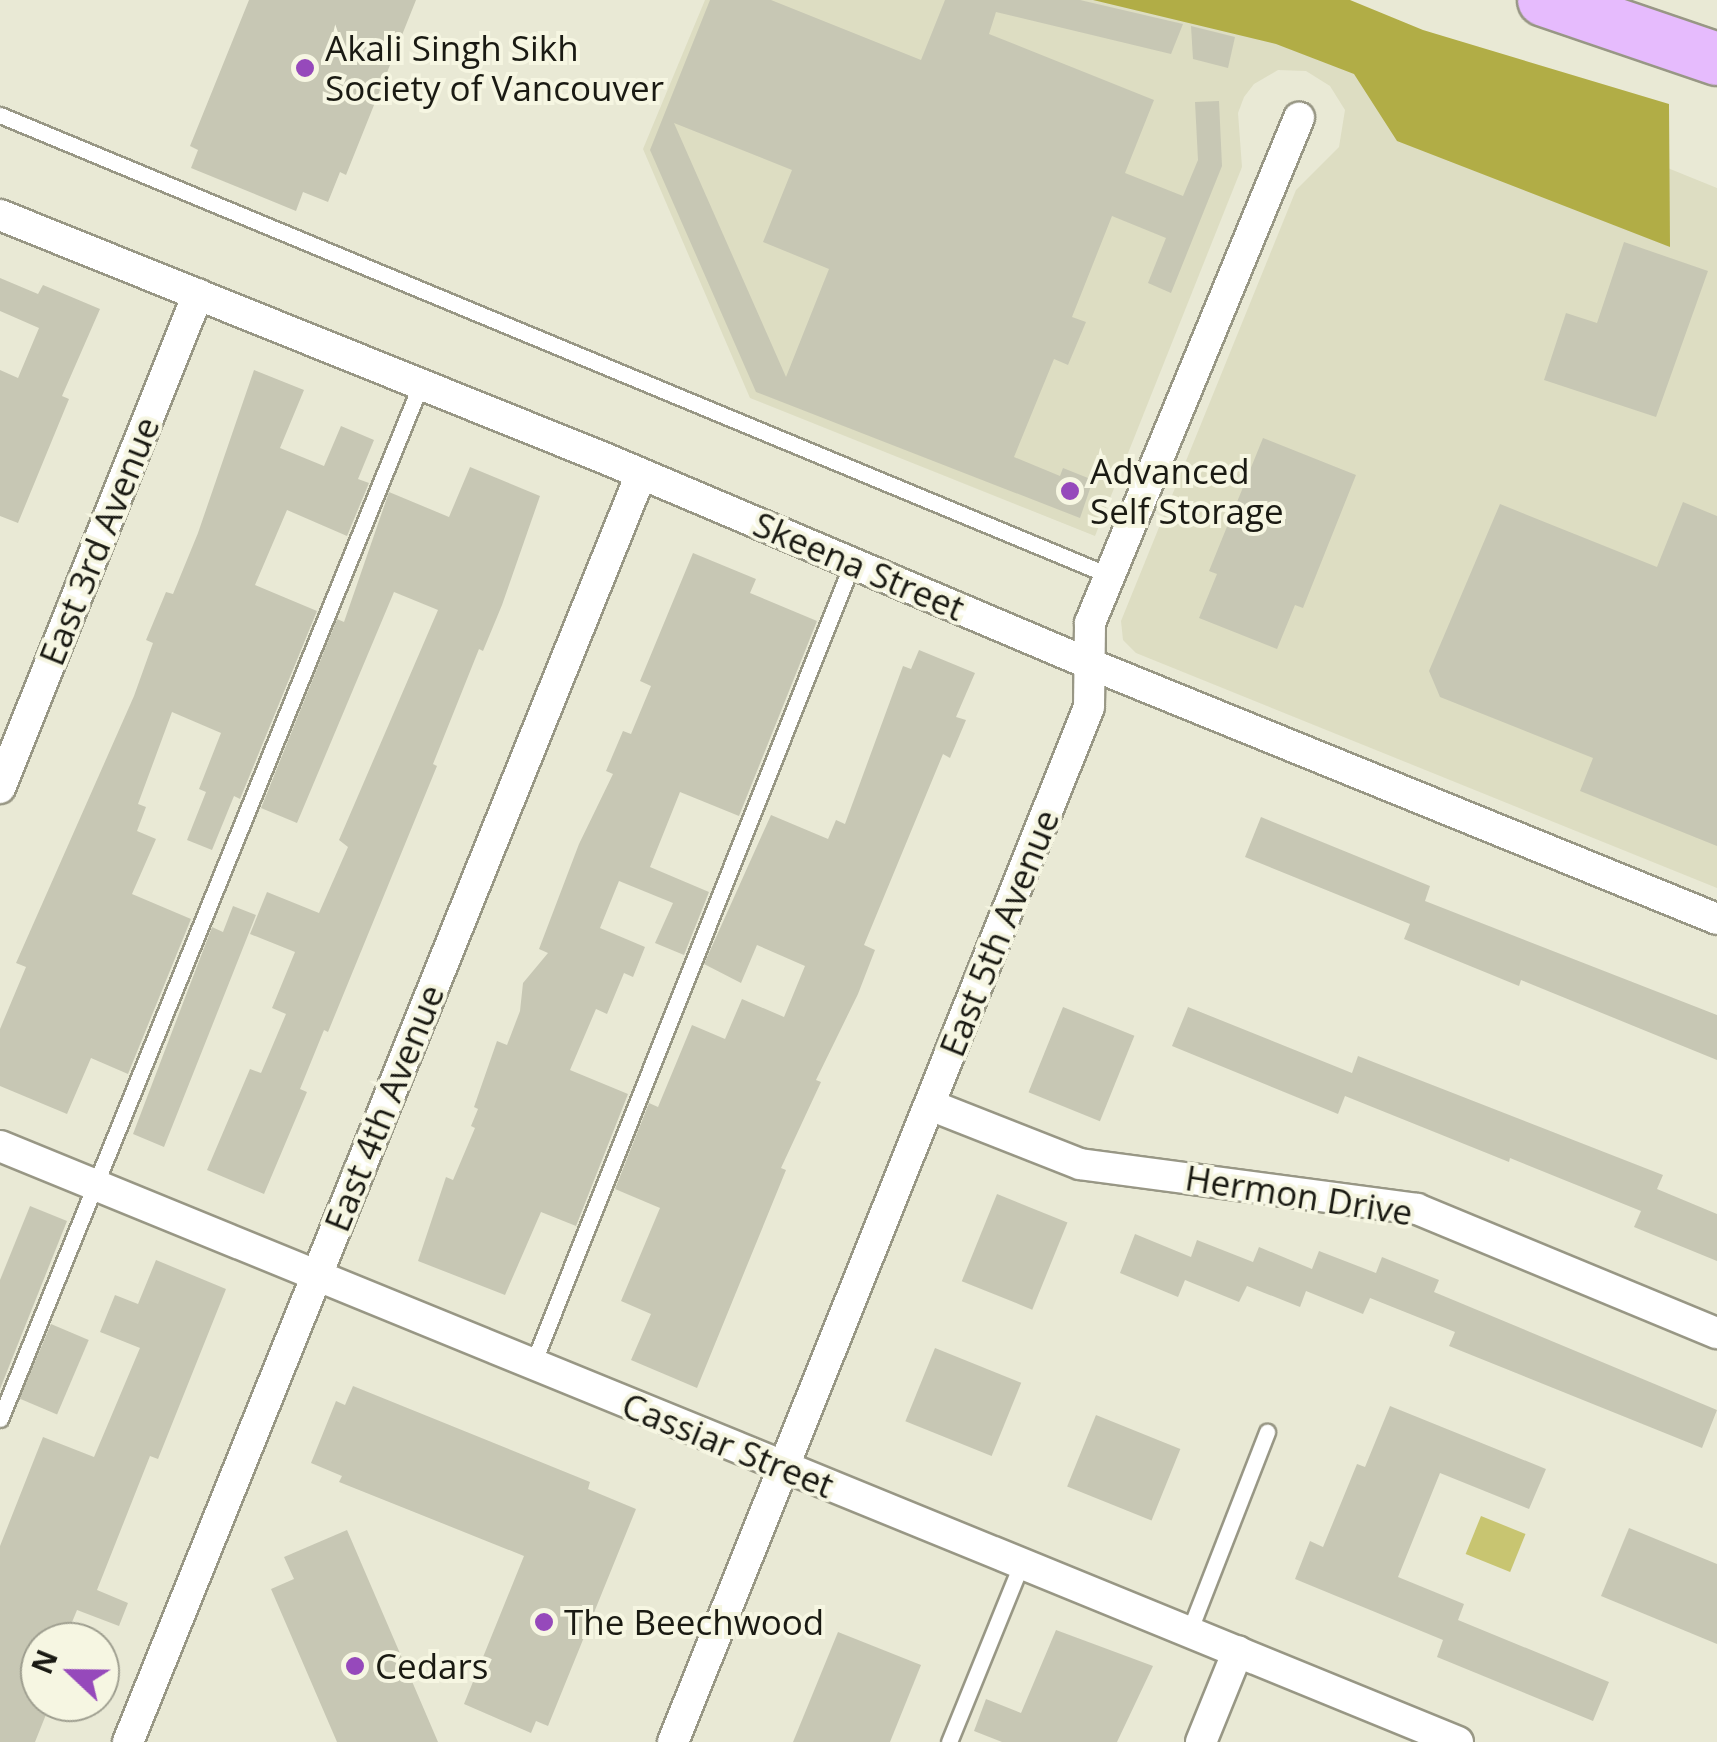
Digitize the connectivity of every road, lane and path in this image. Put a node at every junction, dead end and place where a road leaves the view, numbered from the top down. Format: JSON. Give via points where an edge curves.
{"nodes":[{"id":1,"x":1544,"y":0,"type":"edge"},
{"id":2,"x":1717,"y":59,"type":"edge"},
{"id":3,"x":0,"y":114,"type":"edge"},
{"id":4,"x":1299,"y":118,"type":"dead end"},
{"id":5,"x":0,"y":215,"type":"edge"},
{"id":6,"x":198,"y":294,"type":"junction"},
{"id":7,"x":420,"y":384,"type":"junction"},
{"id":8,"x":641,"y":474,"type":"junction"},
{"id":9,"x":852,"y":564,"type":"junction"},
{"id":10,"x":1111,"y":576,"type":"junction"},
{"id":11,"x":1090,"y":664,"type":"junction"},
{"id":12,"x":0,"y":788,"type":"edge"},
{"id":13,"x":1717,"y":919,"type":"edge"},
{"id":14,"x":930,"y":1105,"type":"junction"},
{"id":15,"x":0,"y":1146,"type":"edge"},
{"id":16,"x":95,"y":1185,"type":"junction"},
{"id":17,"x":316,"y":1275,"type":"junction"},
{"id":18,"x":1717,"y":1333,"type":"edge"},
{"id":19,"x":532,"y":1366,"type":"junction"},
{"id":20,"x":0,"y":1419,"type":"edge"},
{"id":21,"x":1267,"y":1432,"type":"dead end"},
{"id":22,"x":783,"y":1468,"type":"junction"},
{"id":23,"x":1022,"y":1566,"type":"junction"},
{"id":24,"x":1189,"y":1632,"type":"junction"},
{"id":25,"x":1238,"y":1651,"type":"junction"},
{"id":26,"x":128,"y":1742,"type":"edge"},
{"id":27,"x":672,"y":1742,"type":"edge"},
{"id":28,"x":949,"y":1742,"type":"edge"},
{"id":29,"x":1201,"y":1742,"type":"edge"},
{"id":30,"x":1458,"y":1742,"type":"edge"}],
"edges":[{"from":1,"to":2,"type":"highway"},
{"from":3,"to":10,"type":"lane"},
{"from":4,"to":10,"type":"street","name":"East 5th Avenue"},
{"from":5,"to":6,"type":"street","name":"Skeena Street"},
{"from":6,"to":7,"type":"street","name":"Skeena Street"},
{"from":6,"to":12,"type":"street","name":"East 3rd Avenue"},
{"from":7,"to":8,"type":"street","name":"Skeena Street"},
{"from":7,"to":16,"type":"lane"},
{"from":8,"to":9,"type":"street","name":"Skeena Street"},
{"from":8,"to":17,"type":"street","name":"East 4th Avenue"},
{"from":9,"to":11,"type":"street","name":"Skeena Street"},
{"from":9,"to":19,"type":"lane"},
{"from":10,"to":11,"type":"street","name":"East 5th Avenue","via":[[1090,622]]},
{"from":11,"to":13,"type":"street","name":"Skeena Street"},
{"from":11,"to":14,"type":"street","name":"East 5th Avenue","via":[[1089,706]]},
{"from":14,"to":18,"type":"street","name":"Hermon Drive","via":[[1080,1164],[1417,1209]]},
{"from":14,"to":22,"type":"street","name":"East 5th Avenue"},
{"from":15,"to":16,"type":"street","name":"Cassiar Street"},
{"from":16,"to":17,"type":"street","name":"Cassiar Street"},
{"from":16,"to":20,"type":"lane"},
{"from":17,"to":19,"type":"street","name":"Cassiar Street"},
{"from":17,"to":26,"type":"street","name":"East 4th Avenue"},
{"from":19,"to":22,"type":"street","name":"Cassiar Street"},
{"from":21,"to":24,"type":"lane"},
{"from":22,"to":23,"type":"street","name":"Cassiar Street"},
{"from":22,"to":27,"type":"street","name":"East 5th Avenue"},
{"from":23,"to":24,"type":"street","name":"Cassiar Street"},
{"from":23,"to":28,"type":"lane"},
{"from":24,"to":25,"type":"street","name":"Cassiar Street"},
{"from":25,"to":29,"type":"street"},
{"from":25,"to":30,"type":"street","name":"Cassiar Street"}]}
